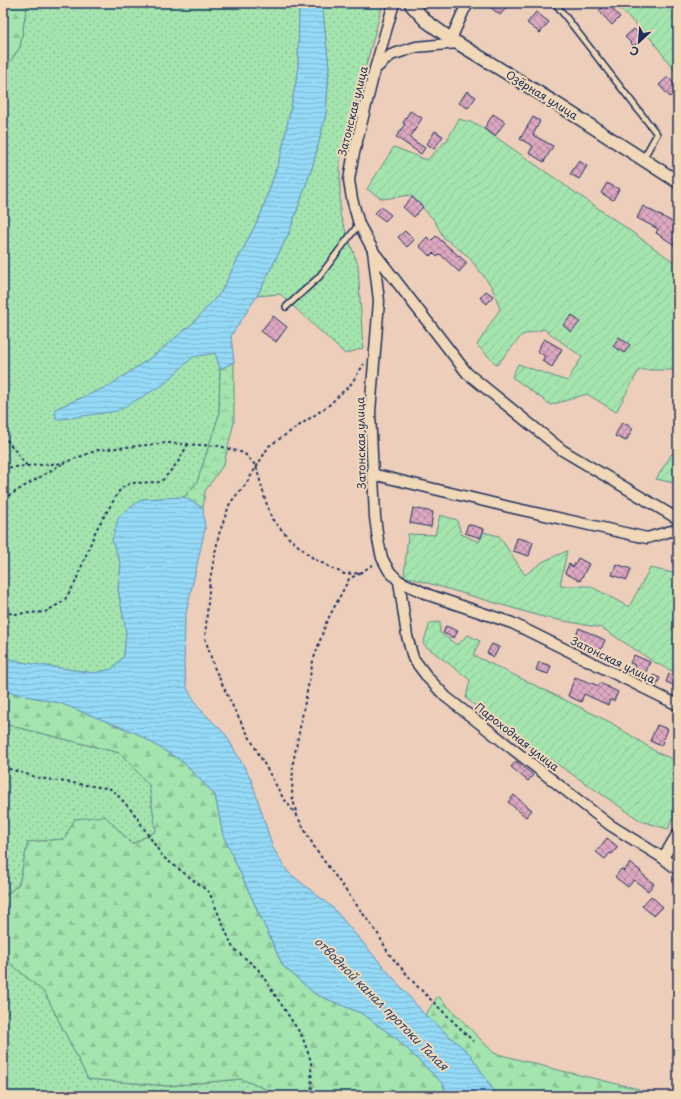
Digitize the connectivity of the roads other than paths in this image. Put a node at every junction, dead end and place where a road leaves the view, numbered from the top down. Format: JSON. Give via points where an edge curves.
{"nodes":[{"id":1,"x":394,"y":3,"type":"edge"},
{"id":2,"x":412,"y":3,"type":"edge"},
{"id":3,"x":469,"y":3,"type":"edge"},
{"id":4,"x":555,"y":3,"type":"edge"},
{"id":5,"x":454,"y":41,"type":"junction"},
{"id":6,"x":375,"y":69,"type":"junction"},
{"id":7,"x":644,"y":159,"type":"junction"},
{"id":8,"x":678,"y":182,"type":"edge"},
{"id":9,"x":359,"y":224,"type":"junction"},
{"id":10,"x":373,"y":250,"type":"junction"},
{"id":11,"x":286,"y":307,"type":"dead end"},
{"id":12,"x":372,"y":474,"type":"junction"},
{"id":13,"x":678,"y":519,"type":"edge"},
{"id":14,"x":678,"y":529,"type":"edge"},
{"id":15,"x":399,"y":581,"type":"junction"},
{"id":16,"x":678,"y":705,"type":"edge"},
{"id":17,"x":678,"y":833,"type":"edge"},
{"id":18,"x":663,"y":858,"type":"junction"},
{"id":19,"x":678,"y":870,"type":"edge"}],
"edges":[{"from":1,"to":6,"type":"street","name":"Затонская улица"},
{"from":2,"to":5,"type":"street","name":"Озёрная улица","via":[[426,21]]},
{"from":3,"to":5,"type":"street","via":[[464,10]]},
{"from":4,"to":7,"type":"lane","via":[[657,134]]},
{"from":5,"to":6,"type":"street","via":[[416,47],[391,55]]},
{"from":5,"to":7,"type":"street","name":"Озёрная улица"},
{"from":6,"to":9,"type":"street","name":"Затонская улица","via":[[349,180]]},
{"from":7,"to":8,"type":"street","name":"Озёрная улица"},
{"from":9,"to":10,"type":"street","name":"Затонская улица"},
{"from":9,"to":11,"type":"lane","via":[[319,277]]},
{"from":10,"to":12,"type":"street","name":"Затонская улица","via":[[379,301],[370,412]]},
{"from":10,"to":13,"type":"street","via":[[467,374],[562,450]]},
{"from":12,"to":14,"type":"street","via":[[647,538]]},
{"from":12,"to":15,"type":"street","name":"Затонская улица","via":[[382,558],[389,571]]},
{"from":15,"to":16,"type":"street","name":"Затонская улица","via":[[429,595],[512,623]]},
{"from":15,"to":18,"type":"street","name":"Пароходная улица","via":[[413,658],[446,697],[610,825]]},
{"from":17,"to":18,"type":"street"},
{"from":18,"to":19,"type":"street","name":"Пароходная улица"}]}
